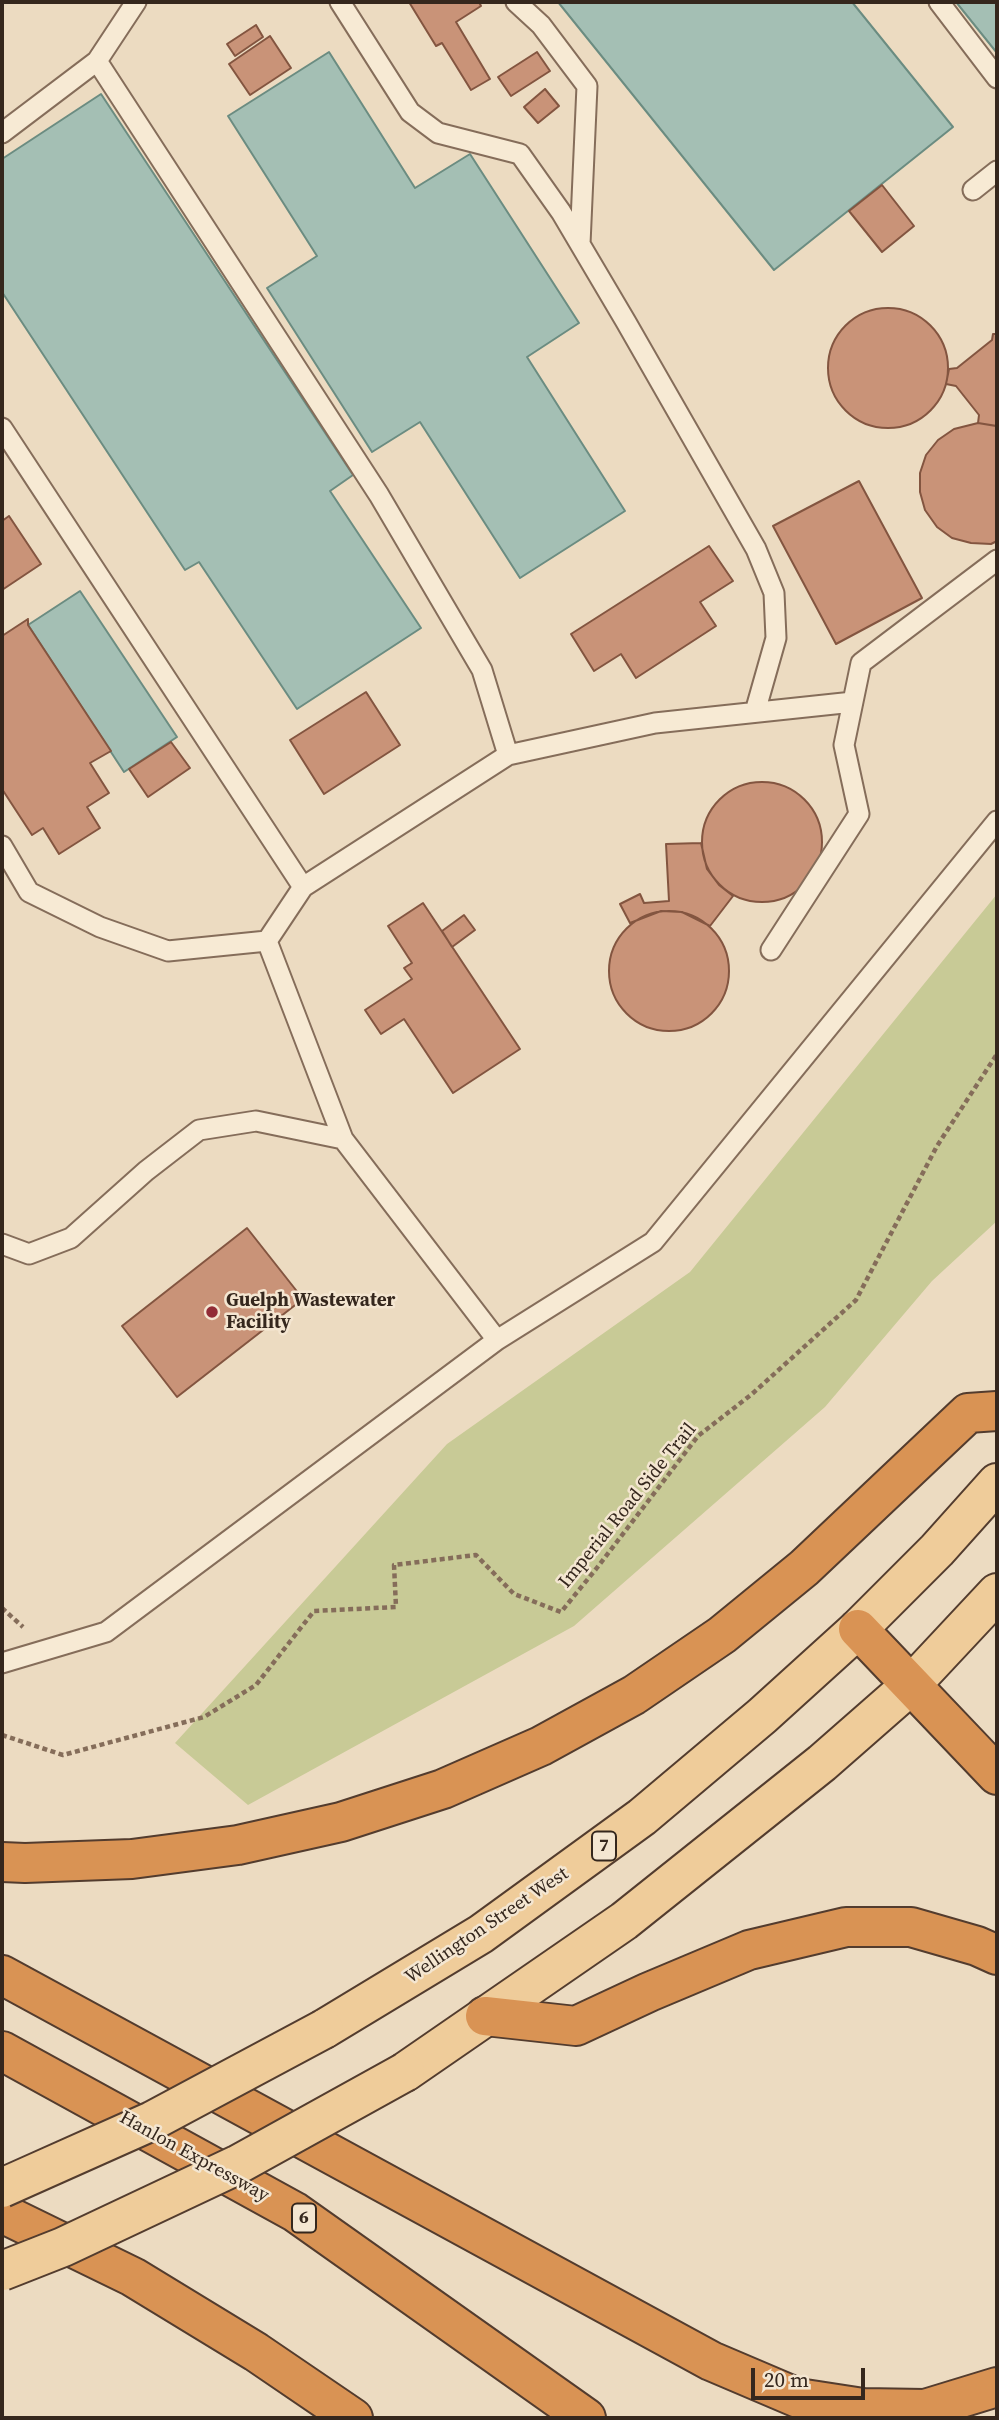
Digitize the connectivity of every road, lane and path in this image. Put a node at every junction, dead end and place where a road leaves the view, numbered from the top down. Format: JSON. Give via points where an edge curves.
{"nodes":[{"id":1,"x":136,"y":2,"type":"edge"},
{"id":2,"x":340,"y":2,"type":"edge"},
{"id":3,"x":516,"y":2,"type":"edge"},
{"id":4,"x":939,"y":2,"type":"edge"},
{"id":5,"x":97,"y":61,"type":"junction"},
{"id":6,"x":997,"y":78,"type":"edge"},
{"id":7,"x":2,"y":133,"type":"edge"},
{"id":8,"x":997,"y":171,"type":"edge"},
{"id":9,"x":973,"y":190,"type":"dead end"},
{"id":10,"x":580,"y":245,"type":"junction"},
{"id":11,"x":2,"y":428,"type":"edge"},
{"id":12,"x":997,"y":560,"type":"edge"},
{"id":13,"x":853,"y":702,"type":"junction"},
{"id":14,"x":755,"y":712,"type":"junction"},
{"id":15,"x":508,"y":755,"type":"junction"},
{"id":16,"x":997,"y":821,"type":"edge"},
{"id":17,"x":2,"y":846,"type":"edge"},
{"id":18,"x":303,"y":887,"type":"junction"},
{"id":19,"x":267,"y":941,"type":"junction"},
{"id":20,"x":771,"y":950,"type":"dead end"},
{"id":21,"x":997,"y":1054,"type":"edge"},
{"id":22,"x":343,"y":1139,"type":"junction"},
{"id":23,"x":2,"y":1244,"type":"edge"},
{"id":24,"x":497,"y":1340,"type":"junction"},
{"id":25,"x":997,"y":1411,"type":"edge"},
{"id":26,"x":997,"y":1483,"type":"edge"},
{"id":27,"x":997,"y":1593,"type":"edge"},
{"id":28,"x":858,"y":1629,"type":"junction"},
{"id":29,"x":2,"y":1663,"type":"edge"},
{"id":30,"x":911,"y":1685,"type":"junction"},
{"id":31,"x":2,"y":1735,"type":"edge"},
{"id":32,"x":997,"y":1775,"type":"edge"},
{"id":33,"x":2,"y":1862,"type":"edge"},
{"id":34,"x":997,"y":1955,"type":"edge"},
{"id":35,"x":2,"y":1975,"type":"edge"},
{"id":36,"x":485,"y":2016,"type":"junction"},
{"id":37,"x":2,"y":2050,"type":"edge"},
{"id":38,"x":2,"y":2188,"type":"edge"},
{"id":39,"x":2,"y":2213,"type":"edge"},
{"id":40,"x":2,"y":2271,"type":"edge"},
{"id":41,"x":997,"y":2387,"type":"edge"},
{"id":42,"x":353,"y":2418,"type":"edge"},
{"id":43,"x":586,"y":2418,"type":"edge"}],
"edges":[{"from":1,"to":5,"type":"lane"},
{"from":2,"to":10,"type":"lane","via":[[410,112],[438,133],[520,154]]},
{"from":3,"to":10,"type":"lane","via":[[541,25],[587,86]]},
{"from":4,"to":6,"type":"lane"},
{"from":5,"to":7,"type":"lane"},
{"from":5,"to":15,"type":"lane","via":[[379,495],[482,670]]},
{"from":8,"to":9,"type":"lane"},
{"from":10,"to":14,"type":"lane","via":[[756,549],[774,593],[776,638]]},
{"from":11,"to":18,"type":"lane"},
{"from":12,"to":13,"type":"lane","via":[[861,663]]},
{"from":13,"to":14,"type":"lane"},
{"from":13,"to":20,"type":"lane","via":[[844,745],[859,814]]},
{"from":14,"to":15,"type":"lane","via":[[655,723]]},
{"from":15,"to":18,"type":"lane"},
{"from":16,"to":24,"type":"lane","via":[[653,1242]]},
{"from":17,"to":19,"type":"lane","via":[[29,892],[100,927],[168,951]]},
{"from":18,"to":19,"type":"lane"},
{"from":19,"to":22,"type":"lane"},
{"from":21,"to":31,"type":"path","name":"Imperial Road Side Trail","via":[[937,1146],[856,1300],[698,1437],[561,1612],[514,1594],[476,1555],[394,1565],[396,1607],[314,1611],[256,1685],[204,1717],[63,1755]]},
{"from":22,"to":23,"type":"lane","via":[[256,1121],[199,1130],[71,1238],[29,1254]]},
{"from":22,"to":24,"type":"lane"},
{"from":24,"to":29,"type":"lane","via":[[106,1632]]},
{"from":25,"to":33,"type":"highway","via":[[968,1413],[804,1568],[722,1635],[634,1695],[541,1746],[443,1789],[341,1822],[238,1845],[132,1859]]},
{"from":26,"to":28,"type":"main road","name":"Wellington Street West"},
{"from":27,"to":30,"type":"main road"},
{"from":28,"to":30,"type":"highway"},
{"from":28,"to":38,"type":"main road","name":"Wellington Street West","number":"7","bridge":true,"via":[[642,1817],[481,1934],[324,2029],[152,2122]]},
{"from":30,"to":32,"type":"highway"},
{"from":30,"to":36,"type":"main road","via":[[684,1875]]},
{"from":34,"to":36,"type":"highway","via":[[911,1927],[846,1927],[749,1950],[576,2026]]},
{"from":35,"to":41,"type":"highway","via":[[711,2361],[798,2398],[863,2408],[925,2409]]},
{"from":36,"to":40,"type":"main road","bridge":true,"via":[[405,2072],[237,2165]]},
{"from":37,"to":43,"type":"highway","name":"Hanlon Expressway","number":"6","via":[[295,2212]]},
{"from":39,"to":42,"type":"highway","via":[[133,2277]]}]}
